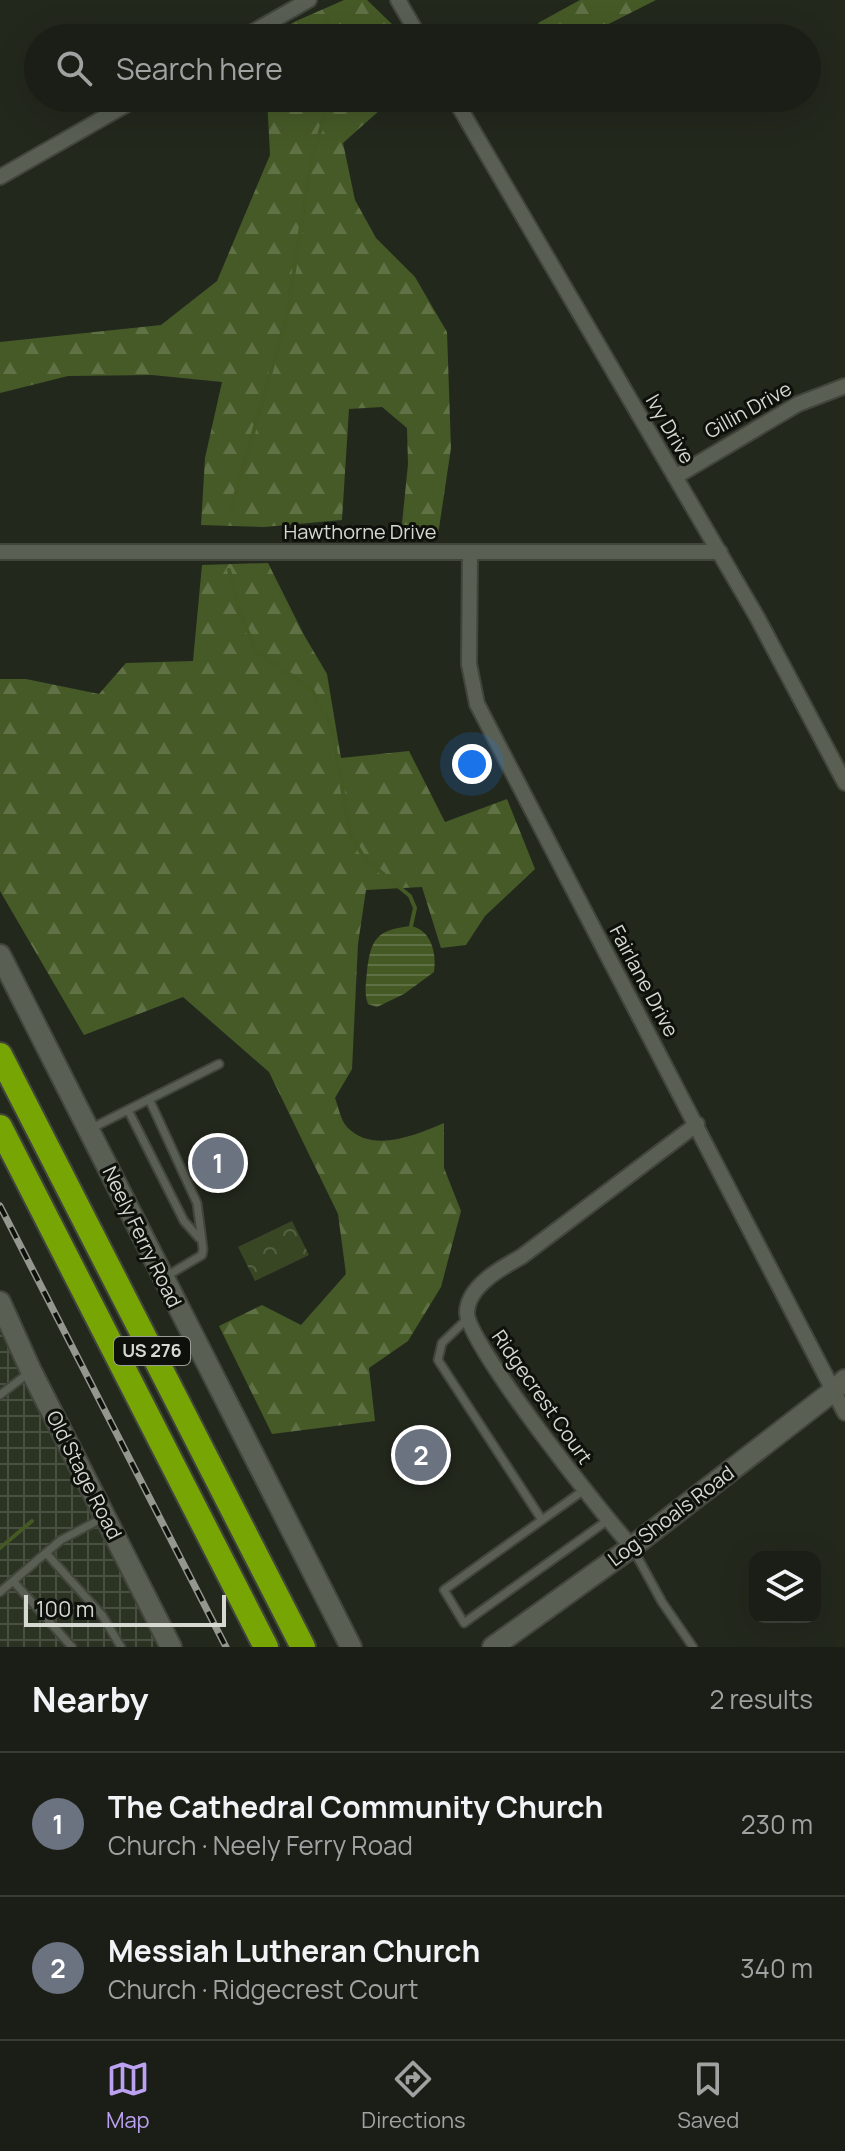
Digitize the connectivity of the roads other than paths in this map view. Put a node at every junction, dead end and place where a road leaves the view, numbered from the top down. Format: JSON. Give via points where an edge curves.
{"nodes":[{"id":1,"x":309,"y":0,"type":"edge"},
{"id":2,"x":398,"y":0,"type":"edge"},
{"id":3,"x":267,"y":24,"type":"edge"},
{"id":4,"x":412,"y":24,"type":"edge"},
{"id":5,"x":114,"y":112,"type":"edge"},
{"id":6,"x":462,"y":112,"type":"edge"},
{"id":7,"x":0,"y":177,"type":"edge"},
{"id":8,"x":845,"y":386,"type":"edge"},
{"id":9,"x":675,"y":477,"type":"junction"},
{"id":10,"x":0,"y":552,"type":"edge"},
{"id":11,"x":470,"y":552,"type":"junction"},
{"id":12,"x":720,"y":552,"type":"junction"},
{"id":13,"x":845,"y":783,"type":"edge"},
{"id":14,"x":0,"y":955,"type":"edge"},
{"id":15,"x":0,"y":1055,"type":"edge"},
{"id":16,"x":219,"y":1064,"type":"dead end"},
{"id":17,"x":149,"y":1099,"type":"junction"},
{"id":18,"x":128,"y":1110,"type":"junction"},
{"id":19,"x":697,"y":1124,"type":"junction"},
{"id":20,"x":0,"y":1127,"type":"edge"},
{"id":21,"x":90,"y":1129,"type":"junction"},
{"id":22,"x":201,"y":1240,"type":"junction"},
{"id":23,"x":162,"y":1279,"type":"junction"},
{"id":24,"x":0,"y":1302,"type":"edge"},
{"id":25,"x":467,"y":1319,"type":"junction"},
{"id":26,"x":31,"y":1371,"type":"junction"},
{"id":27,"x":839,"y":1386,"type":"edge"},
{"id":28,"x":0,"y":1395,"type":"edge"},
{"id":29,"x":845,"y":1413,"type":"edge"},
{"id":30,"x":584,"y":1490,"type":"junction"},
{"id":31,"x":105,"y":1517,"type":"junction"},
{"id":32,"x":542,"y":1520,"type":"junction"},
{"id":33,"x":608,"y":1520,"type":"junction"},
{"id":34,"x":632,"y":1547,"type":"junction"},
{"id":35,"x":46,"y":1553,"type":"junction"},
{"id":36,"x":13,"y":1581,"type":"junction"},
{"id":37,"x":0,"y":1592,"type":"edge"},
{"id":38,"x":72,"y":1647,"type":"edge"},
{"id":39,"x":121,"y":1647,"type":"edge"},
{"id":40,"x":171,"y":1647,"type":"edge"},
{"id":41,"x":266,"y":1647,"type":"edge"},
{"id":42,"x":303,"y":1647,"type":"edge"},
{"id":43,"x":351,"y":1647,"type":"edge"},
{"id":44,"x":493,"y":1647,"type":"edge"},
{"id":45,"x":693,"y":1647,"type":"edge"}],
"edges":[{"from":1,"to":3,"type":"street"},
{"from":2,"to":4,"type":"street"},
{"from":5,"to":7,"type":"street"},
{"from":6,"to":9,"type":"street","name":"Ivy Drive"},
{"from":8,"to":9,"type":"street","name":"Gillin Drive","via":[[798,404]]},
{"from":9,"to":12,"type":"street","name":"Ivy Drive"},
{"from":10,"to":11,"type":"street","name":"Hawthorne Drive"},
{"from":11,"to":12,"type":"street","name":"Hawthorne Drive"},
{"from":11,"to":19,"type":"street","name":"Fairlane Drive","via":[[469,664],[477,704]]},
{"from":12,"to":13,"type":"street","name":"Ivy Drive"},
{"from":14,"to":21,"type":"street","name":"Neely Ferry Road"},
{"from":15,"to":42,"type":"highway","number":"US 276"},
{"from":16,"to":17,"type":"lane"},
{"from":17,"to":18,"type":"lane"},
{"from":17,"to":22,"type":"lane","via":[[197,1203]]},
{"from":18,"to":21,"type":"lane"},
{"from":18,"to":22,"type":"lane","via":[[184,1221]]},
{"from":19,"to":25,"type":"street","name":"Ridgecrest Court","via":[[498,1271],[472,1296]]},
{"from":19,"to":27,"type":"street","name":"Fairlane Drive"},
{"from":20,"to":41,"type":"highway","number":"US 276"},
{"from":21,"to":23,"type":"street","name":"Neely Ferry Road"},
{"from":22,"to":23,"type":"lane","via":[[202,1255]]},
{"from":23,"to":43,"type":"street","name":"Neely Ferry Road"},
{"from":24,"to":26,"type":"street","name":"Old Stage Road"},
{"from":25,"to":30,"type":"street","name":"Ridgecrest Court"},
{"from":25,"to":32,"type":"lane","via":[[442,1343],[438,1360]]},
{"from":26,"to":28,"type":"lane"},
{"from":26,"to":31,"type":"street","name":"Old Stage Road"},
{"from":27,"to":29,"type":"street","name":"Fairlane Drive"},
{"from":27,"to":34,"type":"street","name":"Log Shoals Road"},
{"from":30,"to":32,"type":"lane"},
{"from":30,"to":33,"type":"street","name":"Ridgecrest Court"},
{"from":31,"to":35,"type":"lane"},
{"from":31,"to":40,"type":"street","name":"Old Stage Road"},
{"from":32,"to":33,"type":"lane","via":[[444,1590],[464,1623]]},
{"from":33,"to":34,"type":"street","name":"Ridgecrest Court"},
{"from":34,"to":44,"type":"street","name":"Log Shoals Road"},
{"from":34,"to":45,"type":"lane"},
{"from":35,"to":36,"type":"lane"},
{"from":35,"to":39,"type":"lane","via":[[102,1615]]},
{"from":36,"to":37,"type":"lane"},
{"from":36,"to":38,"type":"lane"}]}
